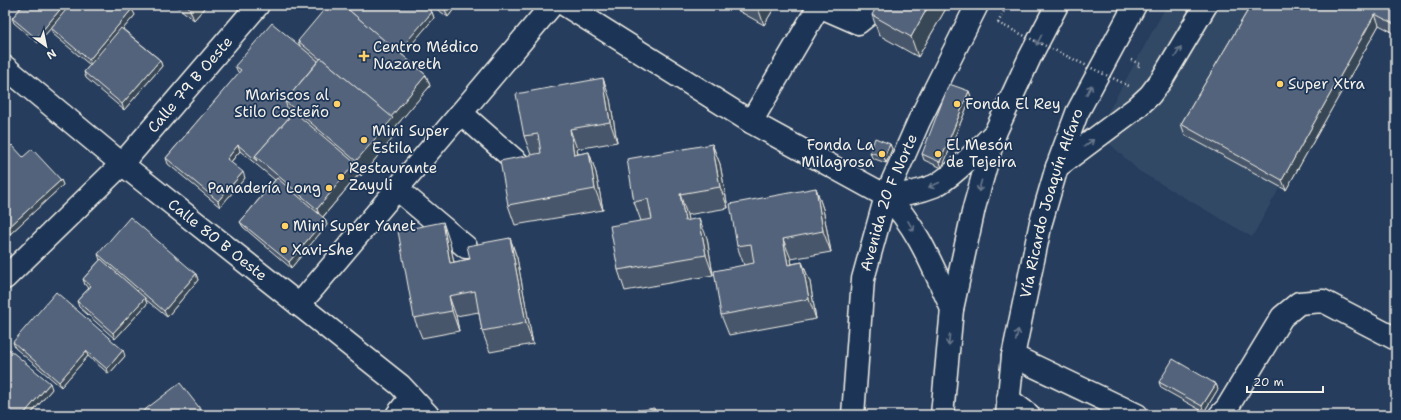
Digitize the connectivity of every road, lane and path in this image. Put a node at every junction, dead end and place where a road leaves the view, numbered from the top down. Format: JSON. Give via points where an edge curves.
{"nodes":[{"id":1,"x":258,"y":5,"type":"edge"},
{"id":2,"x":552,"y":5,"type":"edge"},
{"id":3,"x":565,"y":5,"type":"edge"},
{"id":4,"x":977,"y":5,"type":"edge"},
{"id":5,"x":1006,"y":5,"type":"edge"},
{"id":6,"x":1057,"y":5,"type":"edge"},
{"id":7,"x":1135,"y":5,"type":"edge"},
{"id":8,"x":819,"y":6,"type":"edge"},
{"id":9,"x":878,"y":6,"type":"edge"},
{"id":10,"x":1198,"y":9,"type":"edge"},
{"id":11,"x":1126,"y":66,"type":"dead end"},
{"id":12,"x":5,"y":67,"type":"edge"},
{"id":13,"x":1134,"y":75,"type":"dead end"},
{"id":14,"x":1132,"y":80,"type":"dead end"},
{"id":15,"x":461,"y":113,"type":"junction"},
{"id":16,"x":750,"y":122,"type":"junction"},
{"id":17,"x":995,"y":133,"type":"junction"},
{"id":18,"x":518,"y":163,"type":"edge"},
{"id":19,"x":122,"y":164,"type":"junction"},
{"id":20,"x":1057,"y":167,"type":"junction"},
{"id":21,"x":397,"y":189,"type":"junction"},
{"id":22,"x":886,"y":196,"type":"junction"},
{"id":23,"x":466,"y":247,"type":"edge"},
{"id":24,"x":5,"y":278,"type":"edge"},
{"id":25,"x":299,"y":305,"type":"junction"},
{"id":26,"x":952,"y":309,"type":"junction"},
{"id":27,"x":1396,"y":339,"type":"edge"},
{"id":28,"x":1013,"y":356,"type":"junction"},
{"id":29,"x":411,"y":397,"type":"junction"},
{"id":30,"x":1007,"y":407,"type":"edge"},
{"id":31,"x":397,"y":415,"type":"edge"},
{"id":32,"x":428,"y":415,"type":"edge"},
{"id":33,"x":854,"y":415,"type":"edge"},
{"id":34,"x":942,"y":415,"type":"edge"},
{"id":35,"x":1029,"y":415,"type":"edge"},
{"id":36,"x":1137,"y":415,"type":"edge"},
{"id":37,"x":1220,"y":415,"type":"edge"}],
"edges":[{"from":1,"to":19,"type":"street","name":"Calle 79 B Oeste"},
{"from":2,"to":15,"type":"street"},
{"from":3,"to":16,"type":"street"},
{"from":4,"to":22,"type":"street","name":"Avenida 20 F Norte","via":[[919,121]]},
{"from":5,"to":14,"type":"path","bridge":true,"via":[[998,23],[1129,86]]},
{"from":6,"to":17,"type":"street","one_way":true},
{"from":20,"to":7,"type":"street","name":"Vía Ricardo Joaquín Alfaro","one_way":true,"via":[[1077,113]]},
{"from":8,"to":9,"type":"street","via":[[858,22]]},
{"from":8,"to":16,"type":"street"},
{"from":20,"to":10,"type":"street","one_way":true,"via":[[1150,95],[1162,79]]},
{"from":11,"to":13,"type":"path","via":[[1130,59],[1140,64]]},
{"from":12,"to":19,"type":"street","name":"Calle 80 B Oeste"},
{"from":15,"to":18,"type":"street"},
{"from":15,"to":21,"type":"street"},
{"from":16,"to":22,"type":"street"},
{"from":17,"to":22,"type":"street","one_way":true,"via":[[953,173],[935,185],[908,194]]},
{"from":17,"to":26,"type":"street","one_way":true,"via":[[974,208]]},
{"from":19,"to":24,"type":"street","name":"Calle 79 B Oeste"},
{"from":19,"to":25,"type":"street","name":"Calle 80 B Oeste"},
{"from":28,"to":20,"type":"street","name":"Vía Ricardo Joaquín Alfaro","one_way":true,"via":[[1041,222]]},
{"from":21,"to":23,"type":"street"},
{"from":21,"to":25,"type":"street"},
{"from":22,"to":26,"type":"street","one_way":true,"via":[[901,211],[910,226]]},
{"from":22,"to":33,"type":"street","name":"Avenida 20 F Norte","via":[[863,279]]},
{"from":25,"to":29,"type":"street","name":"Calle 80 B Oeste","via":[[400,385]]},
{"from":26,"to":34,"type":"street","one_way":true},
{"from":27,"to":37,"type":"street","via":[[1323,302],[1299,303],[1282,317],[1227,408]]},
{"from":28,"to":30,"type":"street","name":"Vía Ricardo Joaquín Alfaro"},
{"from":28,"to":36,"type":"street"},
{"from":29,"to":31,"type":"street"},
{"from":29,"to":32,"type":"street","name":"Calle 80 B Oeste"},
{"from":30,"to":35,"type":"street"}]}
